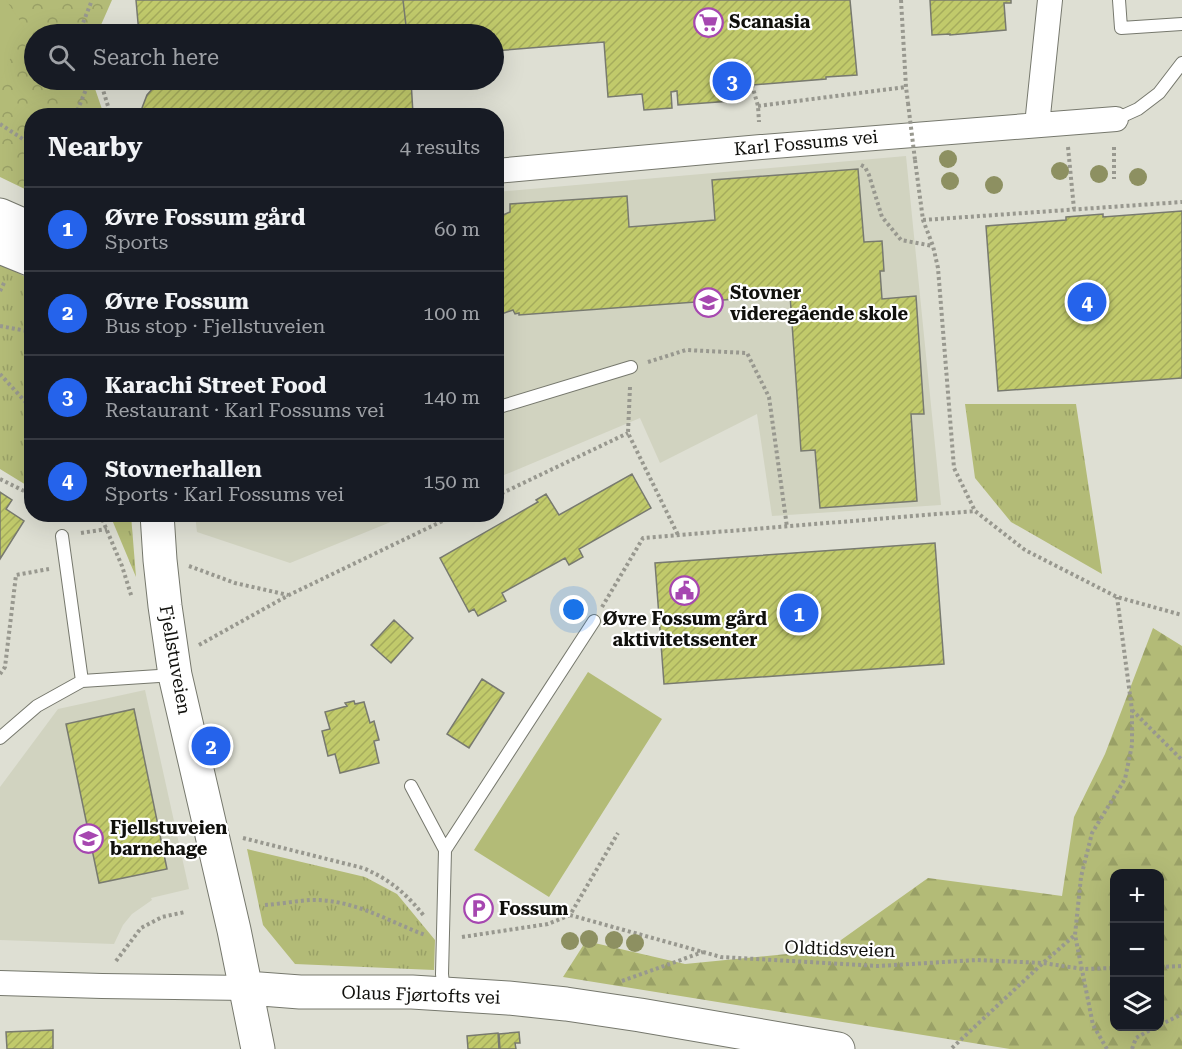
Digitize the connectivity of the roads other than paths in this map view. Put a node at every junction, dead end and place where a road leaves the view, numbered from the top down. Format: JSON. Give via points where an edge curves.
{"nodes":[{"id":1,"x":1050,"y":0,"type":"edge"},
{"id":2,"x":1119,"y":0,"type":"edge"},
{"id":3,"x":1182,"y":24,"type":"edge"},
{"id":4,"x":1182,"y":63,"type":"edge"},
{"id":5,"x":1116,"y":119,"type":"joint"},
{"id":6,"x":1037,"y":125,"type":"junction"},
{"id":7,"x":504,"y":170,"type":"edge"},
{"id":8,"x":0,"y":215,"type":"edge"},
{"id":9,"x":24,"y":226,"type":"edge"},
{"id":10,"x":0,"y":247,"type":"edge"},
{"id":11,"x":24,"y":257,"type":"edge"},
{"id":12,"x":631,"y":367,"type":"road end"},
{"id":13,"x":504,"y":406,"type":"edge"},
{"id":14,"x":158,"y":522,"type":"edge"},
{"id":15,"x":62,"y":536,"type":"road end"},
{"id":16,"x":594,"y":621,"type":"road end"},
{"id":17,"x":175,"y":675,"type":"junction"},
{"id":18,"x":82,"y":681,"type":"junction"},
{"id":19,"x":0,"y":738,"type":"edge"},
{"id":20,"x":411,"y":786,"type":"dead end"},
{"id":21,"x":444,"y":850,"type":"junction"},
{"id":22,"x":0,"y":983,"type":"edge"},
{"id":23,"x":247,"y":988,"type":"junction"},
{"id":24,"x":444,"y":993,"type":"junction"},
{"id":25,"x":749,"y":1041,"type":"edge"},
{"id":26,"x":258,"y":1049,"type":"edge"},
{"id":27,"x":838,"y":1049,"type":"edge"}],
"edges":[{"from":1,"to":6,"type":"street"},
{"from":2,"to":3,"type":"lane","via":[[1121,28]]},
{"from":4,"to":5,"type":"lane","via":[[1159,93]]},
{"from":5,"to":6,"type":"street","name":"Karl Fossums vei"},
{"from":6,"to":7,"type":"street","name":"Karl Fossums vei"},
{"from":8,"to":9,"type":"street"},
{"from":10,"to":11,"type":"street"},
{"from":12,"to":13,"type":"lane"},
{"from":14,"to":17,"type":"street","name":"Fjellstuveien"},
{"from":15,"to":18,"type":"lane"},
{"from":16,"to":21,"type":"lane"},
{"from":17,"to":18,"type":"lane"},
{"from":17,"to":23,"type":"street","name":"Fjellstuveien"},
{"from":18,"to":19,"type":"lane","via":[[37,706]]},
{"from":20,"to":21,"type":"lane"},
{"from":21,"to":24,"type":"lane"},
{"from":22,"to":23,"type":"street","name":"Olaus Fjørtofts vei"},
{"from":23,"to":24,"type":"street","name":"Olaus Fjørtofts vei"},
{"from":23,"to":26,"type":"street","name":"Fjellstuveien"},
{"from":24,"to":25,"type":"street","name":"Olaus Fjørtofts vei","via":[[566,1004]]},
{"from":25,"to":27,"type":"street","name":"Olaus Fjørtofts vei"}]}
